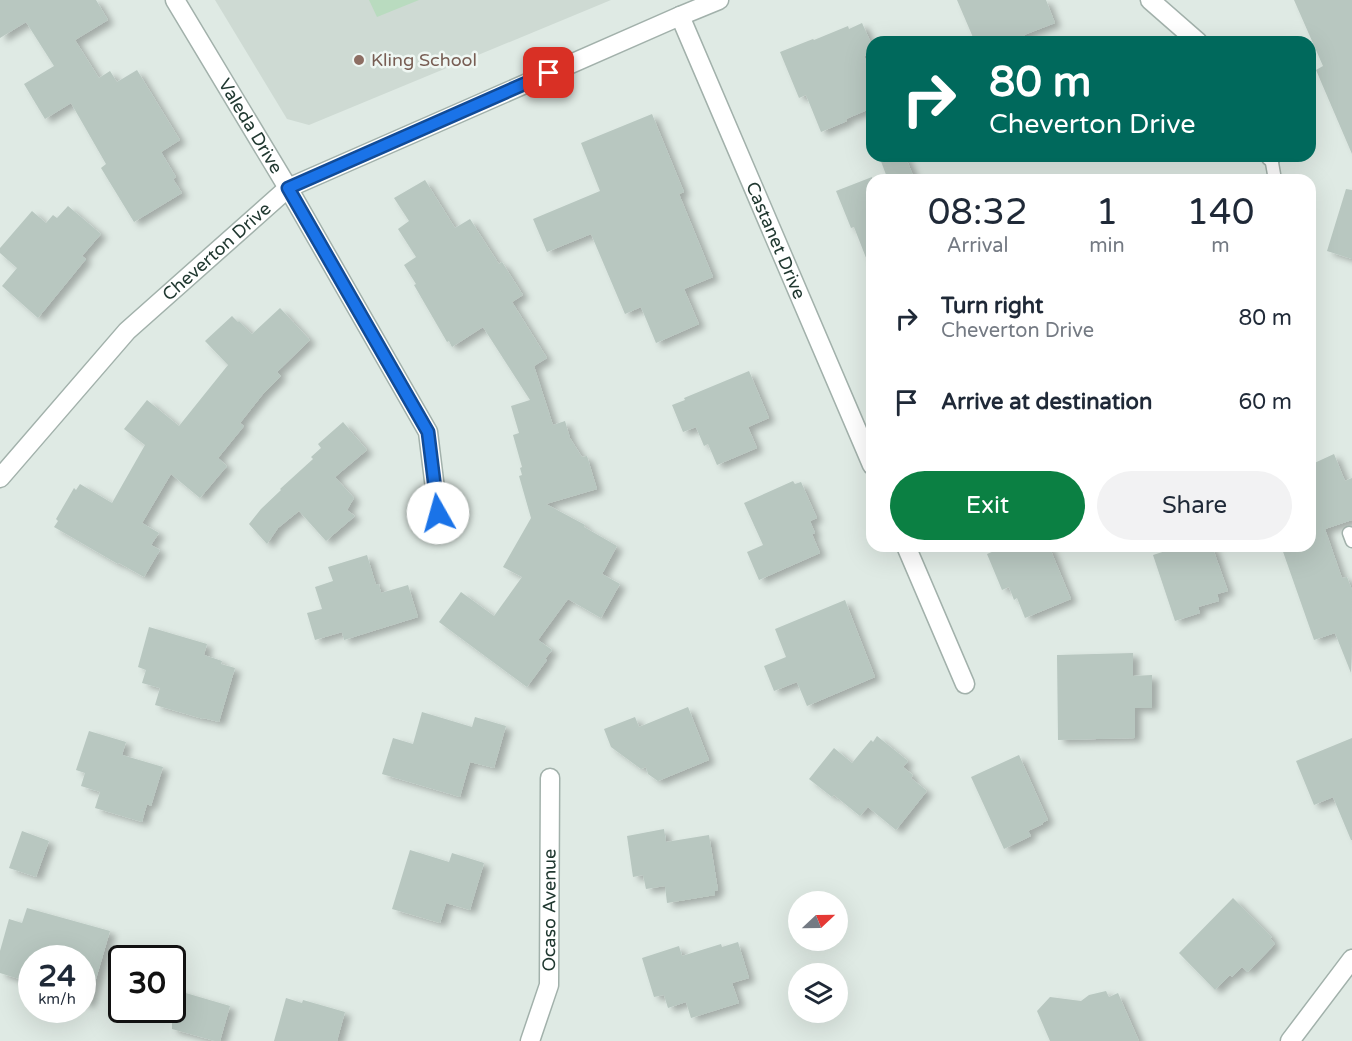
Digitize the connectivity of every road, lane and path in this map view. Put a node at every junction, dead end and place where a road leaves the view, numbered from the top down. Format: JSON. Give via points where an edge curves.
{"nodes":[{"id":1,"x":175,"y":0,"type":"edge"},
{"id":2,"x":719,"y":0,"type":"edge"},
{"id":3,"x":1150,"y":0,"type":"edge"},
{"id":4,"x":680,"y":16,"type":"junction"},
{"id":5,"x":1191,"y":36,"type":"edge"},
{"id":6,"x":288,"y":188,"type":"junction"},
{"id":7,"x":866,"y":451,"type":"edge"},
{"id":8,"x":0,"y":478,"type":"edge"},
{"id":9,"x":438,"y":513,"type":"dead end"},
{"id":10,"x":909,"y":552,"type":"edge"},
{"id":11,"x":965,"y":684,"type":"dead end"},
{"id":12,"x":550,"y":778,"type":"dead end"},
{"id":13,"x":1352,"y":959,"type":"edge"},
{"id":14,"x":530,"y":1041,"type":"edge"},
{"id":15,"x":1290,"y":1041,"type":"edge"}],
"edges":[{"from":1,"to":6,"type":"street","name":"Valeda Drive"},
{"from":2,"to":4,"type":"street","name":"Cheverton Drive"},
{"from":3,"to":5,"type":"street"},
{"from":4,"to":6,"type":"street","name":"Cheverton Drive"},
{"from":4,"to":7,"type":"street","name":"Castanet Drive"},
{"from":6,"to":8,"type":"street","name":"Cheverton Drive","via":[[127,331]]},
{"from":6,"to":9,"type":"street","name":"Valeda Drive","via":[[428,432]]},
{"from":10,"to":11,"type":"street"},
{"from":12,"to":14,"type":"street","name":"Ocaso Avenue","via":[[549,985]]},
{"from":13,"to":15,"type":"street"}]}
